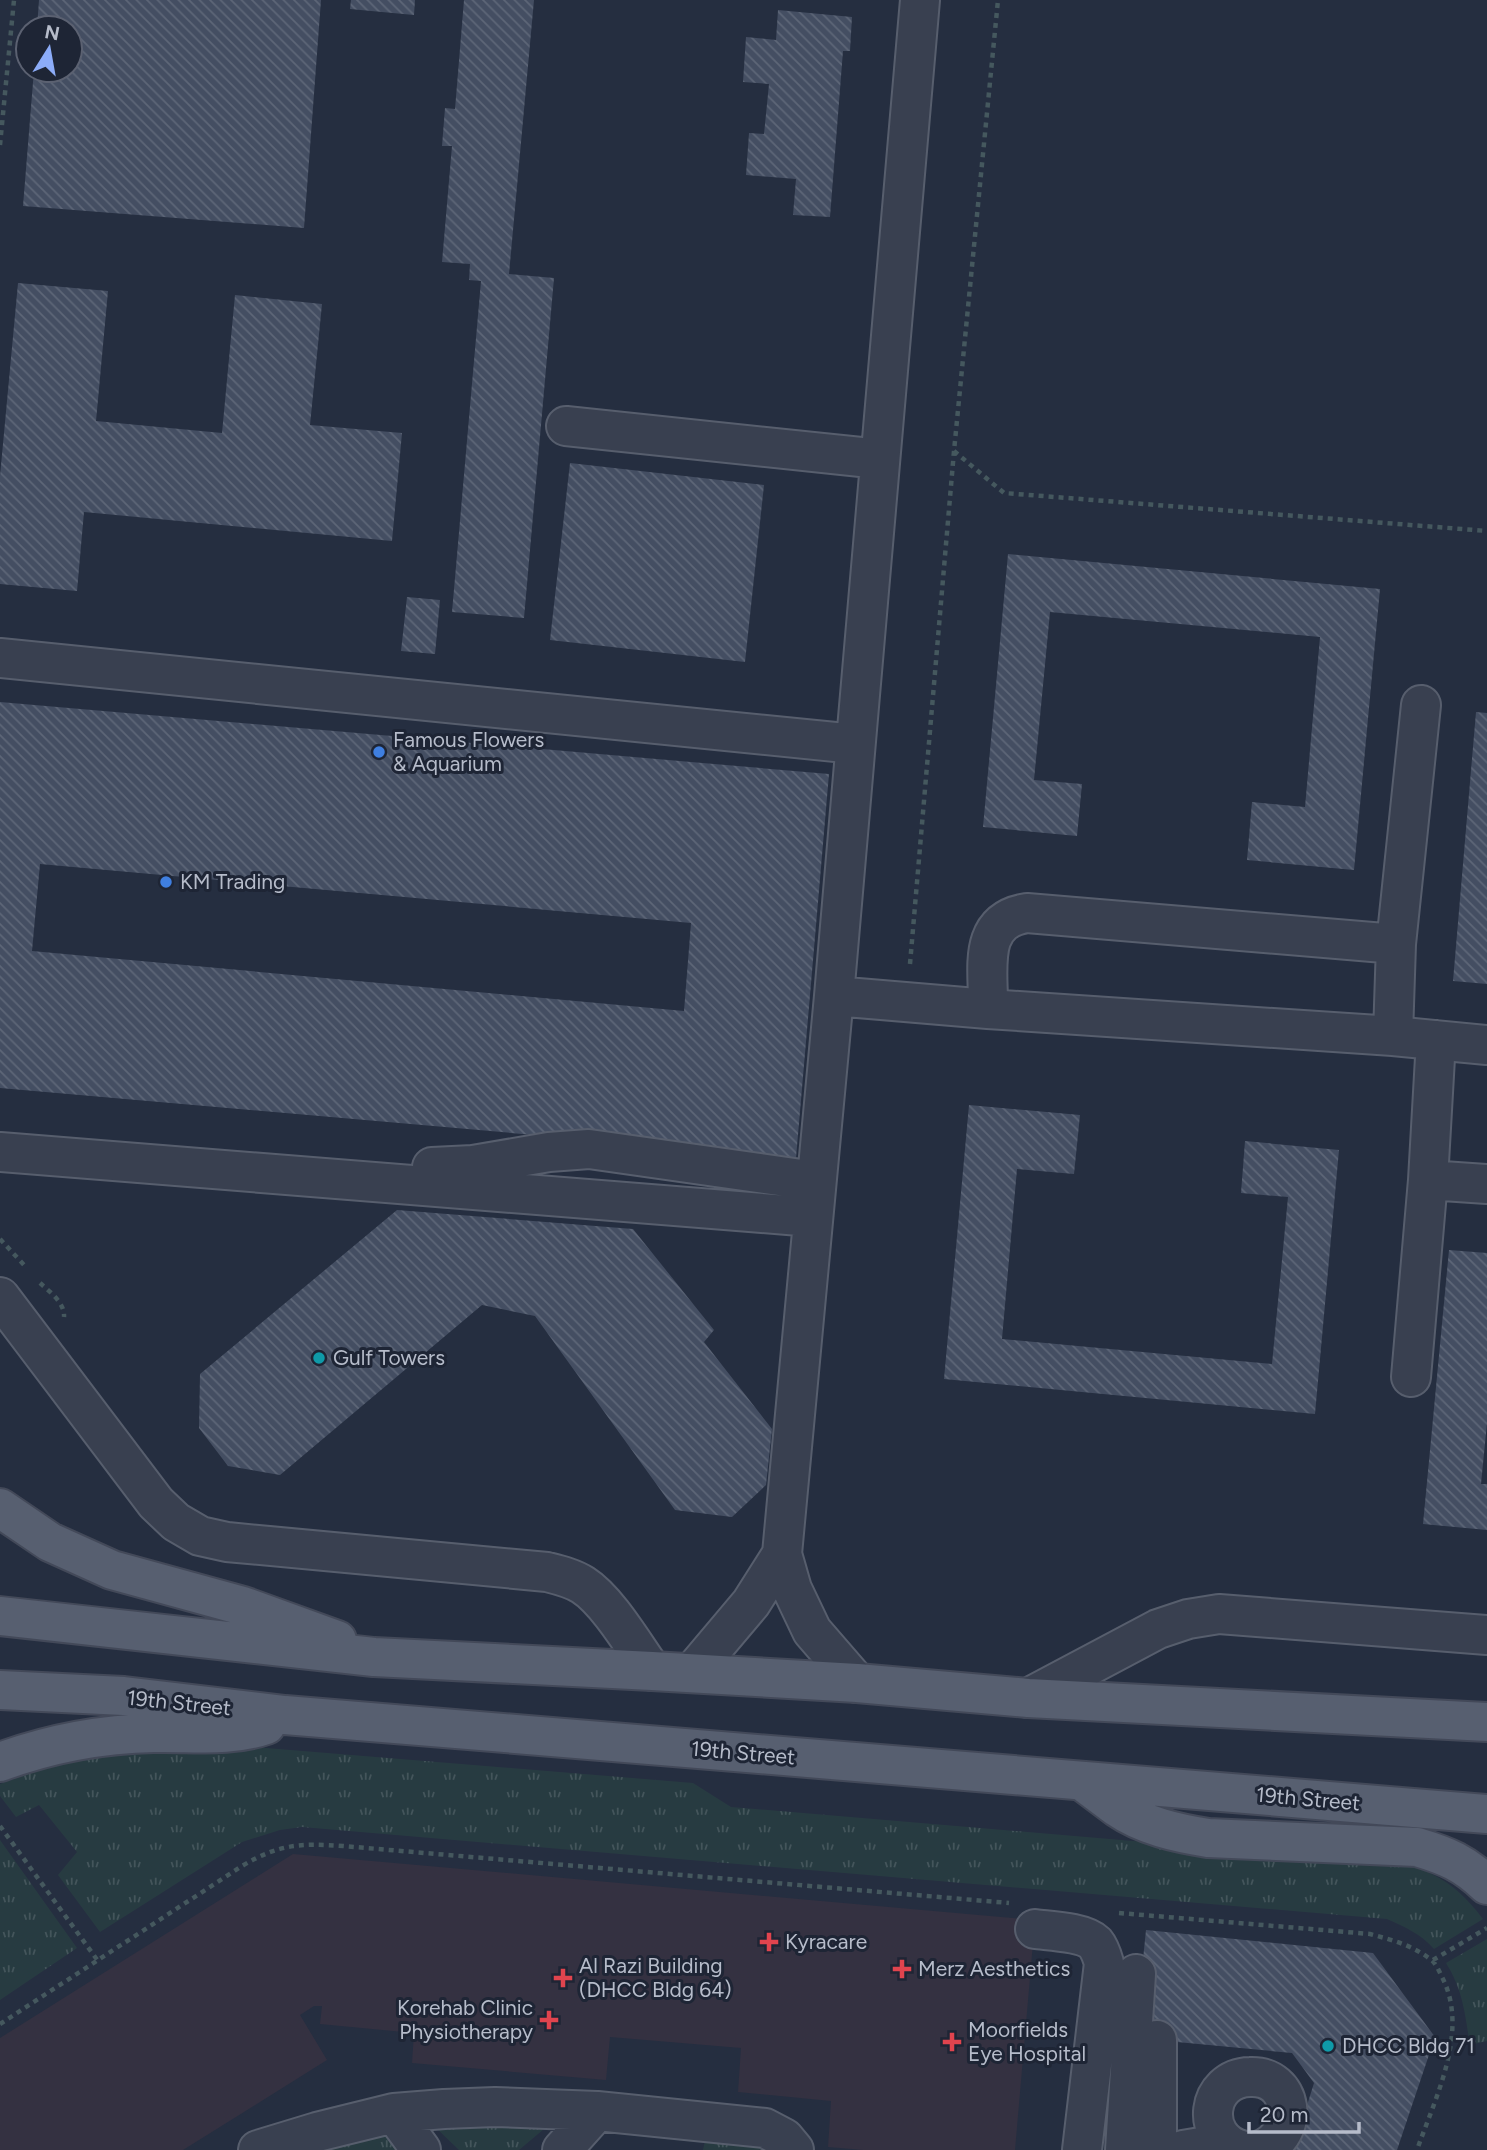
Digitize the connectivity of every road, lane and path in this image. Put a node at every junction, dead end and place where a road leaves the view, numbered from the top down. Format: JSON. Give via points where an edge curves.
{"nodes":[{"id":1,"x":14,"y":0,"type":"edge"},
{"id":2,"x":920,"y":0,"type":"edge"},
{"id":3,"x":998,"y":0,"type":"edge"},
{"id":4,"x":0,"y":145,"type":"edge"},
{"id":5,"x":566,"y":426,"type":"dead end"},
{"id":6,"x":954,"y":451,"type":"junction"},
{"id":7,"x":880,"y":459,"type":"junction"},
{"id":8,"x":1487,"y":531,"type":"edge"},
{"id":9,"x":1,"y":658,"type":"edge"},
{"id":10,"x":1421,"y":705,"type":"dead end"},
{"id":11,"x":855,"y":744,"type":"junction"},
{"id":12,"x":1396,"y":944,"type":"junction"},
{"id":13,"x":834,"y":996,"type":"junction"},
{"id":14,"x":906,"y":1003,"type":"junction"},
{"id":15,"x":988,"y":1009,"type":"junction"},
{"id":16,"x":1393,"y":1036,"type":"junction"},
{"id":17,"x":1436,"y":1040,"type":"junction"},
{"id":18,"x":1487,"y":1045,"type":"edge"},
{"id":19,"x":40,"y":1133,"type":"dead end"},
{"id":20,"x":0,"y":1152,"type":"edge"},
{"id":21,"x":601,"y":1178,"type":"dead end"},
{"id":22,"x":1428,"y":1180,"type":"junction"},
{"id":23,"x":1487,"y":1184,"type":"edge"},
{"id":24,"x":813,"y":1208,"type":"junction"},
{"id":25,"x":594,"y":1221,"type":"dead end"},
{"id":26,"x":0,"y":1297,"type":"edge"},
{"id":27,"x":1411,"y":1377,"type":"dead end"},
{"id":28,"x":0,"y":1508,"type":"edge"},
{"id":29,"x":782,"y":1554,"type":"junction"},
{"id":30,"x":0,"y":1616,"type":"edge"},
{"id":31,"x":1487,"y":1635,"type":"edge"},
{"id":32,"x":374,"y":1657,"type":"junction"},
{"id":33,"x":652,"y":1671,"type":"junction"},
{"id":34,"x":692,"y":1673,"type":"junction"},
{"id":35,"x":858,"y":1683,"type":"junction"},
{"id":36,"x":0,"y":1690,"type":"edge"},
{"id":37,"x":1028,"y":1698,"type":"junction"},
{"id":38,"x":285,"y":1715,"type":"junction"},
{"id":39,"x":1487,"y":1722,"type":"edge"},
{"id":40,"x":0,"y":1762,"type":"edge"},
{"id":41,"x":1082,"y":1780,"type":"junction"},
{"id":42,"x":1487,"y":1814,"type":"edge"},
{"id":43,"x":0,"y":1826,"type":"edge"},
{"id":44,"x":1487,"y":1885,"type":"edge"},
{"id":45,"x":1107,"y":1912,"type":"dead end"},
{"id":46,"x":1026,"y":1927,"type":"junction"},
{"id":47,"x":1487,"y":1928,"type":"edge"},
{"id":48,"x":1433,"y":1960,"type":"junction"},
{"id":49,"x":99,"y":1961,"type":"junction"},
{"id":50,"x":1136,"y":1974,"type":"dead end"},
{"id":51,"x":0,"y":2024,"type":"edge"},
{"id":52,"x":1157,"y":2040,"type":"dead end"},
{"id":53,"x":597,"y":2111,"type":"junction"},
{"id":54,"x":394,"y":2113,"type":"junction"},
{"id":55,"x":1231,"y":2144,"type":"edge"},
{"id":56,"x":258,"y":2150,"type":"edge"},
{"id":57,"x":421,"y":2150,"type":"edge"},
{"id":58,"x":562,"y":2150,"type":"edge"},
{"id":59,"x":794,"y":2150,"type":"edge"},
{"id":60,"x":1061,"y":2150,"type":"edge"},
{"id":61,"x":1082,"y":2150,"type":"edge"},
{"id":62,"x":1125,"y":2150,"type":"edge"},
{"id":63,"x":1136,"y":2150,"type":"edge"},
{"id":64,"x":1157,"y":2150,"type":"edge"},
{"id":65,"x":1183,"y":2150,"type":"edge"},
{"id":66,"x":1261,"y":2150,"type":"edge"},
{"id":67,"x":1417,"y":2150,"type":"edge"}],
"edges":[{"from":1,"to":4,"type":"path"},
{"from":2,"to":7,"type":"street"},
{"from":3,"to":6,"type":"path"},
{"from":5,"to":7,"type":"street"},
{"from":6,"to":8,"type":"path","via":[[1004,492]]},
{"from":6,"to":14,"type":"path"},
{"from":7,"to":11,"type":"street"},
{"from":9,"to":11,"type":"street"},
{"from":10,"to":12,"type":"street"},
{"from":11,"to":13,"type":"street"},
{"from":12,"to":15,"type":"street","via":[[1013,915],[992,933]]},
{"from":12,"to":16,"type":"street"},
{"from":13,"to":14,"type":"street"},
{"from":13,"to":24,"type":"street"},
{"from":14,"to":15,"type":"street"},
{"from":15,"to":16,"type":"street"},
{"from":16,"to":17,"type":"street"},
{"from":17,"to":18,"type":"street"},
{"from":17,"to":22,"type":"street"},
{"from":19,"to":24,"type":"street","via":[[417,1168],[589,1149]]},
{"from":20,"to":24,"type":"street"},
{"from":21,"to":24,"type":"street"},
{"from":22,"to":23,"type":"street"},
{"from":22,"to":27,"type":"street"},
{"from":24,"to":25,"type":"street"},
{"from":24,"to":29,"type":"street"},
{"from":26,"to":33,"type":"street","via":[[156,1503],[200,1536],[254,1546],[566,1577],[596,1595]]},
{"from":28,"to":32,"type":"main road","via":[[50,1542],[112,1570],[243,1605]]},
{"from":29,"to":34,"type":"street","via":[[751,1603]]},
{"from":29,"to":35,"type":"street","via":[[812,1631]]},
{"from":30,"to":32,"type":"main road"},
{"from":31,"to":37,"type":"street","via":[[1219,1614],[1158,1629]]},
{"from":32,"to":33,"type":"main road"},
{"from":33,"to":34,"type":"main road"},
{"from":34,"to":35,"type":"main road"},
{"from":35,"to":37,"type":"main road"},
{"from":36,"to":38,"type":"main road","name":"19th Street","via":[[124,1696]]},
{"from":37,"to":39,"type":"main road"},
{"from":38,"to":40,"type":"main road","via":[[242,1732],[84,1739]]},
{"from":38,"to":41,"type":"main road","name":"19th Street"},
{"from":41,"to":42,"type":"main road","name":"19th Street"},
{"from":41,"to":44,"type":"main road","via":[[1120,1809],[1178,1833],[1417,1847],[1470,1869]]},
{"from":43,"to":49,"type":"path"},
{"from":45,"to":48,"type":"path","via":[[1370,1934],[1403,1943]]},
{"from":46,"to":49,"type":"path","via":[[314,1844],[264,1853]]},
{"from":46,"to":60,"type":"street","via":[[1073,1959],[1083,1981]]},
{"from":46,"to":61,"type":"street","via":[[1085,1937],[1094,1943],[1104,1964]]},
{"from":47,"to":48,"type":"path"},
{"from":48,"to":67,"type":"path","via":[[1445,1983],[1453,2030],[1450,2054]]},
{"from":49,"to":51,"type":"path"},
{"from":50,"to":62,"type":"street"},
{"from":52,"to":64,"type":"street"},
{"from":53,"to":54,"type":"street","via":[[495,2107]]},
{"from":53,"to":58,"type":"street"},
{"from":53,"to":59,"type":"street","via":[[765,2128],[784,2138]]},
{"from":54,"to":56,"type":"street"},
{"from":54,"to":57,"type":"street"},
{"from":55,"to":65,"type":"street"},
{"from":55,"to":66,"type":"street","via":[[1214,2126],[1216,2097],[1225,2085],[1253,2077],[1279,2089],[1289,2117],[1275,2143]]},
{"from":62,"to":63,"type":"street"}]}
